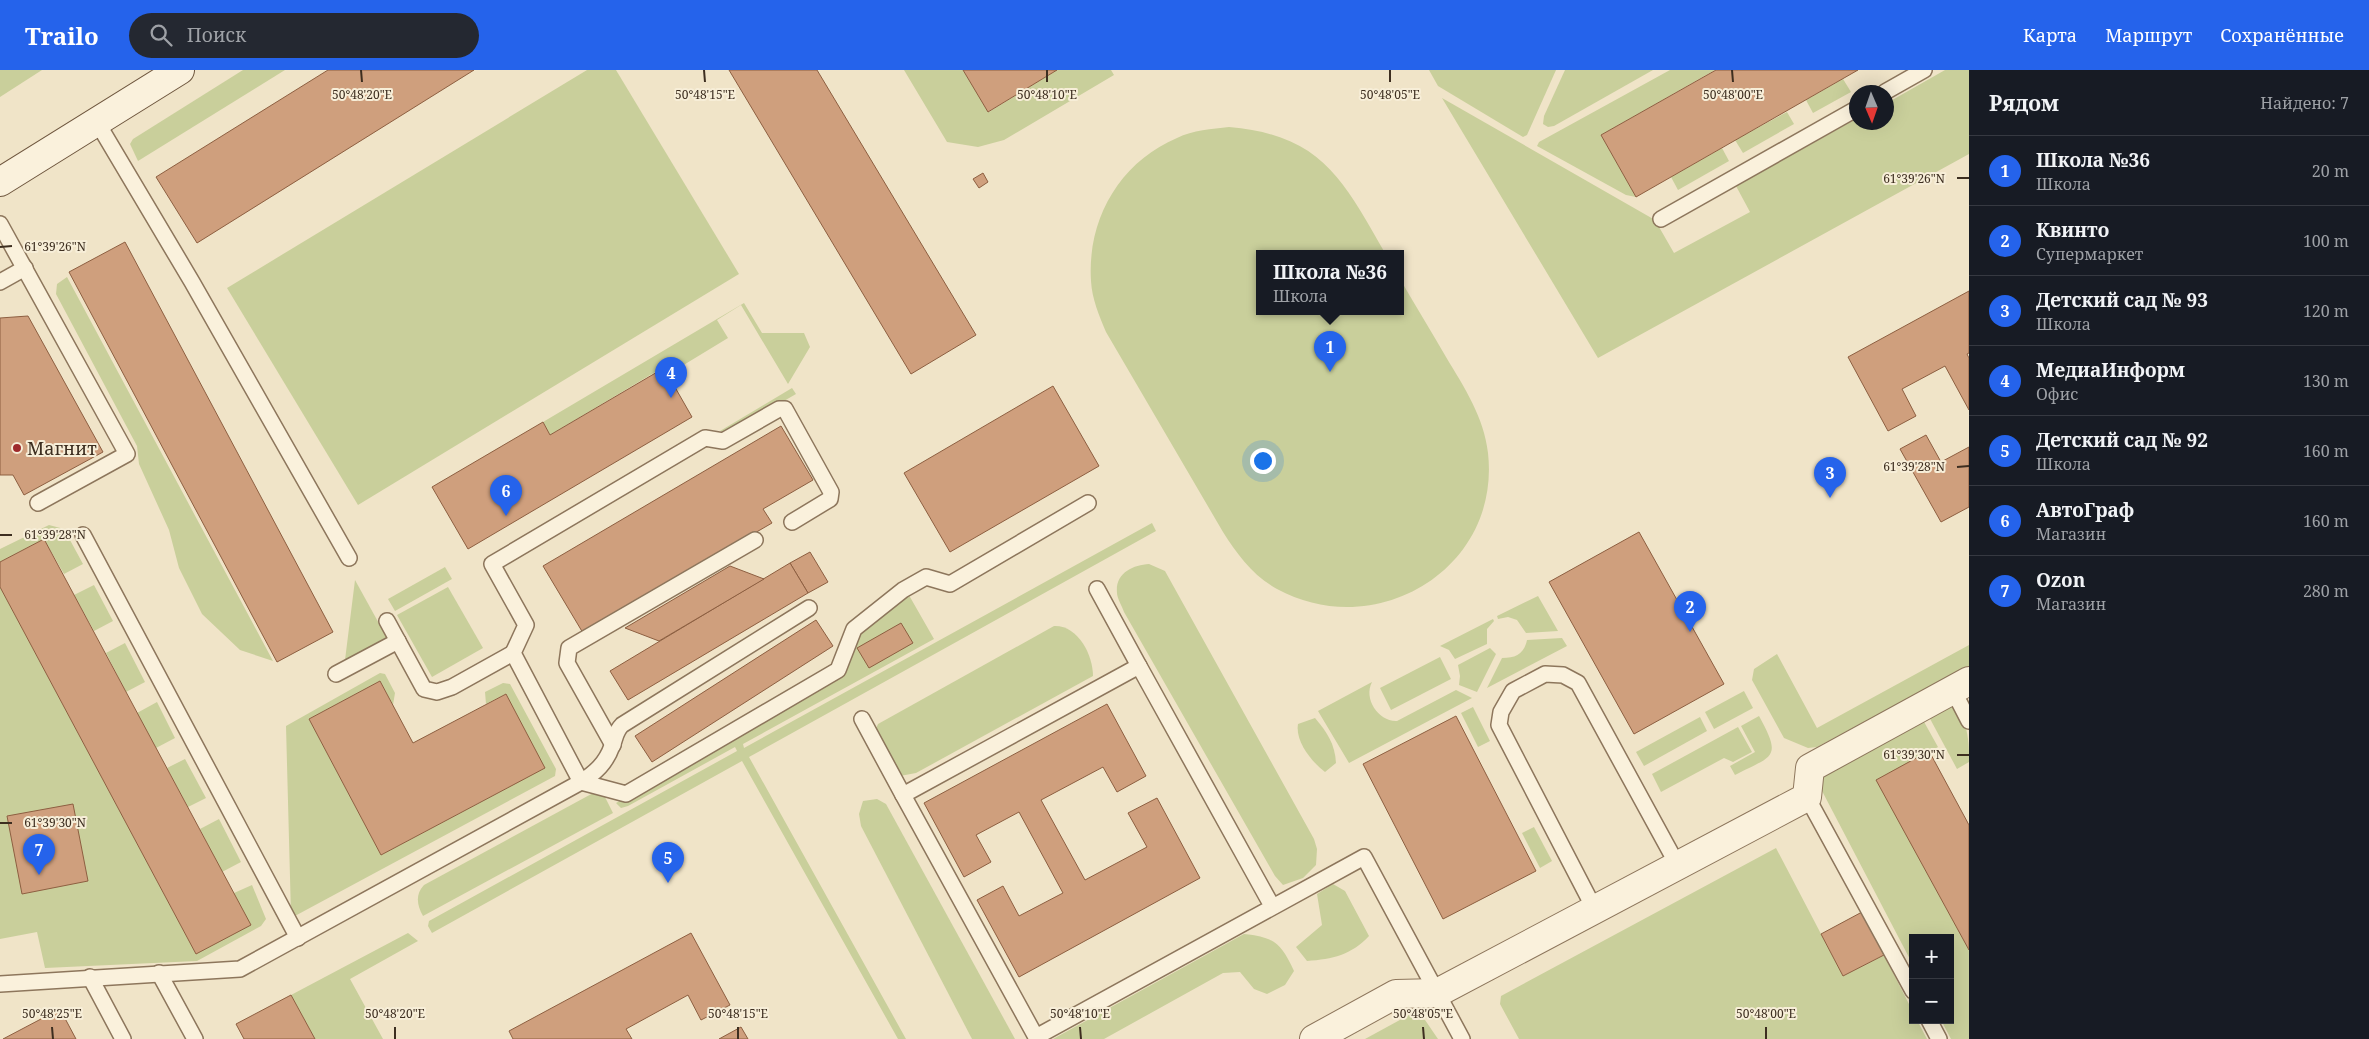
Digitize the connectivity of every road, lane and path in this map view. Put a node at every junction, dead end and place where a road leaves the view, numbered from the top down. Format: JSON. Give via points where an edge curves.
{"nodes":[{"id":1,"x":180,"y":70,"type":"edge"},
{"id":2,"x":1924,"y":70,"type":"edge"},
{"id":3,"x":1894,"y":87,"type":"edge"},
{"id":4,"x":1849,"y":112,"type":"edge"},
{"id":5,"x":97,"y":122,"type":"junction"},
{"id":6,"x":0,"y":182,"type":"edge"},
{"id":7,"x":1661,"y":219,"type":"dead end"},
{"id":8,"x":0,"y":224,"type":"edge"},
{"id":9,"x":25,"y":268,"type":"junction"},
{"id":10,"x":0,"y":282,"type":"edge"},
{"id":11,"x":38,"y":503,"type":"dead end"},
{"id":12,"x":1088,"y":503,"type":"dead end"},
{"id":13,"x":792,"y":522,"type":"dead end"},
{"id":14,"x":83,"y":535,"type":"dead end"},
{"id":15,"x":755,"y":540,"type":"dead end"},
{"id":16,"x":349,"y":558,"type":"dead end"},
{"id":17,"x":1097,"y":589,"type":"dead end"},
{"id":18,"x":809,"y":608,"type":"dead end"},
{"id":19,"x":387,"y":621,"type":"dead end"},
{"id":20,"x":398,"y":641,"type":"junction"},
{"id":21,"x":513,"y":653,"type":"junction"},
{"id":22,"x":1139,"y":666,"type":"junction"},
{"id":23,"x":336,"y":674,"type":"dead end"},
{"id":24,"x":1961,"y":686,"type":"edge"},
{"id":25,"x":862,"y":720,"type":"dead end"},
{"id":26,"x":1969,"y":720,"type":"edge"},
{"id":27,"x":613,"y":745,"type":"junction"},
{"id":28,"x":581,"y":782,"type":"junction"},
{"id":29,"x":903,"y":795,"type":"junction"},
{"id":30,"x":1808,"y":797,"type":"junction"},
{"id":31,"x":1678,"y":866,"type":"junction"},
{"id":32,"x":1272,"y":906,"type":"junction"},
{"id":33,"x":1595,"y":910,"type":"junction"},
{"id":34,"x":298,"y":938,"type":"junction"},
{"id":35,"x":159,"y":973,"type":"junction"},
{"id":36,"x":90,"y":977,"type":"junction"},
{"id":37,"x":0,"y":984,"type":"edge"},
{"id":38,"x":1909,"y":984,"type":"edge"},
{"id":39,"x":1437,"y":993,"type":"junction"},
{"id":40,"x":1931,"y":1024,"type":"edge"},
{"id":41,"x":123,"y":1039,"type":"edge"},
{"id":42,"x":195,"y":1039,"type":"edge"},
{"id":43,"x":1314,"y":1039,"type":"edge"},
{"id":44,"x":1462,"y":1039,"type":"edge"},
{"id":45,"x":1939,"y":1039,"type":"edge"}],
"edges":[{"from":1,"to":5,"type":"street"},
{"from":2,"to":3,"type":"lane"},
{"from":4,"to":7,"type":"lane"},
{"from":5,"to":6,"type":"street"},
{"from":5,"to":16,"type":"lane"},
{"from":8,"to":9,"type":"lane"},
{"from":9,"to":10,"type":"lane"},
{"from":9,"to":11,"type":"lane","via":[[128,454]]},
{"from":12,"to":28,"type":"lane","via":[[950,584],[926,577],[903,590],[854,629],[838,670],[626,794]]},
{"from":13,"to":21,"type":"lane","via":[[830,499],[831,492],[785,409],[779,409],[723,441],[705,438],[492,564],[526,625]]},
{"from":14,"to":34,"type":"lane"},
{"from":15,"to":27,"type":"lane","via":[[569,648],[567,663]]},
{"from":17,"to":22,"type":"lane"},
{"from":18,"to":27,"type":"lane","via":[[622,725],[616,731]]},
{"from":19,"to":20,"type":"lane"},
{"from":20,"to":21,"type":"lane","via":[[424,688],[437,692]]},
{"from":20,"to":23,"type":"lane"},
{"from":21,"to":28,"type":"lane"},
{"from":22,"to":29,"type":"lane"},
{"from":22,"to":32,"type":"lane"},
{"from":24,"to":26,"type":"lane"},
{"from":24,"to":30,"type":"street","via":[[1810,768]]},
{"from":25,"to":29,"type":"lane"},
{"from":27,"to":28,"type":"lane","via":[[598,771]]},
{"from":28,"to":34,"type":"lane"},
{"from":29,"to":32,"type":"lane","via":[[1036,1037]]},
{"from":30,"to":31,"type":"street"},
{"from":30,"to":38,"type":"lane"},
{"from":31,"to":33,"type":"street"},
{"from":31,"to":33,"type":"lane","via":[[1578,682],[1563,675],[1545,674],[1513,691],[1501,712],[1499,725]]},
{"from":32,"to":39,"type":"lane","via":[[1364,857]]},
{"from":33,"to":39,"type":"street"},
{"from":34,"to":35,"type":"lane","via":[[240,968]]},
{"from":35,"to":36,"type":"lane"},
{"from":35,"to":42,"type":"lane"},
{"from":36,"to":37,"type":"lane"},
{"from":36,"to":41,"type":"lane"},
{"from":39,"to":43,"type":"street","via":[[1396,994]]},
{"from":39,"to":44,"type":"lane"},
{"from":40,"to":45,"type":"lane"}]}
